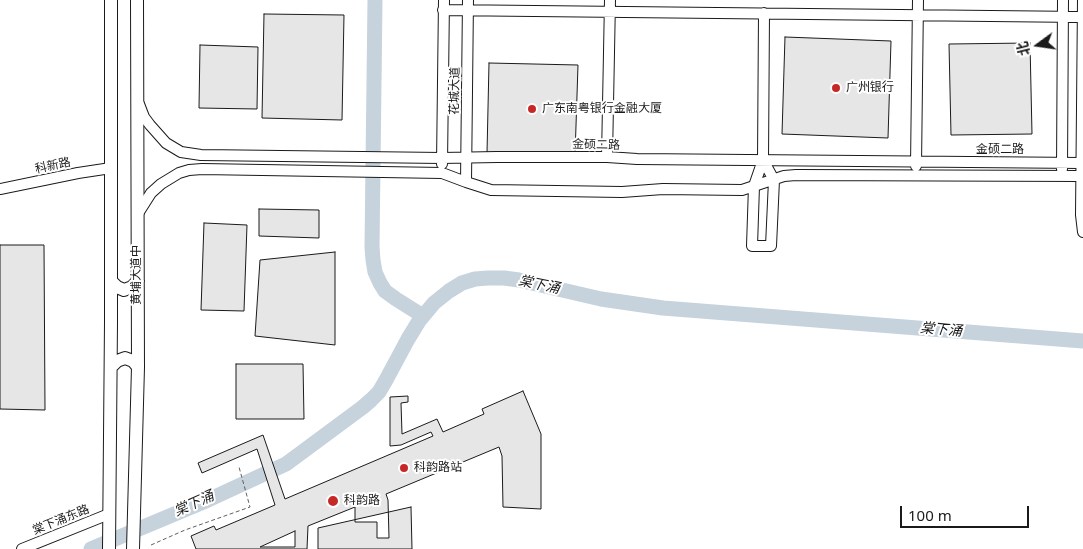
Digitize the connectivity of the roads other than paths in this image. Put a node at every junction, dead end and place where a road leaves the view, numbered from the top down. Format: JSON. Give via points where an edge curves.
{"nodes":[{"id":1,"x":111,"y":0,"type":"edge"},
{"id":2,"x":137,"y":0,"type":"edge"},
{"id":3,"x":610,"y":0,"type":"edge"},
{"id":4,"x":918,"y":0,"type":"edge"},
{"id":5,"x":1063,"y":0,"type":"edge"},
{"id":6,"x":1083,"y":0,"type":"edge"},
{"id":7,"x":444,"y":5,"type":"edge"},
{"id":8,"x":468,"y":5,"type":"edge"},
{"id":9,"x":610,"y":12,"type":"junction"},
{"id":10,"x":764,"y":13,"type":"junction"},
{"id":11,"x":918,"y":15,"type":"junction"},
{"id":12,"x":1063,"y":16,"type":"junction"},
{"id":13,"x":1082,"y":16,"type":"edge"},
{"id":14,"x":137,"y":98,"type":"junction"},
{"id":15,"x":466,"y":157,"type":"junction"},
{"id":16,"x":607,"y":157,"type":"junction"},
{"id":17,"x":442,"y":158,"type":"junction"},
{"id":18,"x":763,"y":160,"type":"junction"},
{"id":19,"x":916,"y":161,"type":"junction"},
{"id":20,"x":1062,"y":162,"type":"junction"},
{"id":21,"x":1081,"y":162,"type":"junction"},
{"id":22,"x":111,"y":168,"type":"junction"},
{"id":23,"x":442,"y":173,"type":"junction"},
{"id":24,"x":916,"y":174,"type":"junction"},
{"id":25,"x":1062,"y":176,"type":"junction"},
{"id":26,"x":1081,"y":176,"type":"junction"},
{"id":27,"x":774,"y":180,"type":"junction"},
{"id":28,"x":466,"y":182,"type":"junction"},
{"id":29,"x":754,"y":186,"type":"junction"},
{"id":30,"x":0,"y":189,"type":"edge"},
{"id":31,"x":137,"y":216,"type":"junction"},
{"id":32,"x":1083,"y":232,"type":"edge"},
{"id":33,"x":111,"y":281,"type":"junction"},
{"id":34,"x":138,"y":281,"type":"junction"},
{"id":35,"x":111,"y":367,"type":"junction"},
{"id":36,"x":138,"y":367,"type":"junction"},
{"id":37,"x":109,"y":520,"type":"junction"},
{"id":38,"x":22,"y":549,"type":"edge"},
{"id":39,"x":109,"y":549,"type":"edge"},
{"id":40,"x":133,"y":549,"type":"edge"}],
"edges":[{"from":1,"to":22,"type":"main road","name":"黄埔大道中"},
{"from":2,"to":14,"type":"main road","name":"黄埔大道中"},
{"from":3,"to":9,"type":"street"},
{"from":4,"to":11,"type":"street"},
{"from":5,"to":12,"type":"street"},
{"from":6,"to":13,"type":"street"},
{"from":7,"to":8,"type":"street"},
{"from":7,"to":17,"type":"street","name":"花城大道"},
{"from":8,"to":9,"type":"street"},
{"from":8,"to":15,"type":"street","name":"花城大道"},
{"from":9,"to":10,"type":"street"},
{"from":9,"to":16,"type":"street"},
{"from":10,"to":11,"type":"street"},
{"from":10,"to":18,"type":"street"},
{"from":11,"to":12,"type":"street"},
{"from":11,"to":19,"type":"street"},
{"from":12,"to":13,"type":"street"},
{"from":12,"to":20,"type":"street"},
{"from":13,"to":21,"type":"street"},
{"from":14,"to":17,"type":"street","name":"金硕二路","via":[[144,117],[157,134],[187,154]]},
{"from":14,"to":31,"type":"main road","name":"黄埔大道中"},
{"from":15,"to":16,"type":"street","name":"金硕二路"},
{"from":15,"to":17,"type":"street","name":"金硕二路"},
{"from":15,"to":28,"type":"street","name":"花城大道"},
{"from":16,"to":18,"type":"street","name":"金硕二路"},
{"from":17,"to":23,"type":"street","name":"花城大道"},
{"from":18,"to":19,"type":"street","name":"金硕二路"},
{"from":18,"to":27,"type":"street"},
{"from":18,"to":29,"type":"street"},
{"from":19,"to":20,"type":"street","name":"金硕二路"},
{"from":19,"to":24,"type":"street"},
{"from":20,"to":21,"type":"street","name":"金硕二路"},
{"from":20,"to":25,"type":"street"},
{"from":21,"to":26,"type":"street"},
{"from":22,"to":30,"type":"street","name":"科新路"},
{"from":22,"to":33,"type":"main road","name":"黄埔大道中"},
{"from":23,"to":28,"type":"street","name":"金硕二路"},
{"from":23,"to":31,"type":"street","name":"金硕二路","via":[[190,170],[160,184]]},
{"from":24,"to":25,"type":"street","name":"金硕二路"},
{"from":24,"to":27,"type":"street","name":"金硕二路","via":[[791,175]]},
{"from":25,"to":26,"type":"street","name":"金硕二路"},
{"from":26,"to":32,"type":"street"},
{"from":27,"to":29,"type":"street","name":"金硕二路"},
{"from":27,"to":29,"type":"street","via":[[771,246],[752,246]]},
{"from":28,"to":29,"type":"street","name":"金硕二路","via":[[498,190],[622,192],[738,190]]},
{"from":31,"to":34,"type":"main road","name":"黄埔大道中"},
{"from":33,"to":34,"type":"main road","via":[[124,290]]},
{"from":33,"to":35,"type":"main road","name":"黄埔大道中"},
{"from":34,"to":36,"type":"main road","name":"黄埔大道中"},
{"from":35,"to":36,"type":"main road","via":[[125,358]]},
{"from":35,"to":37,"type":"main road","name":"黄埔大道中"},
{"from":36,"to":40,"type":"main road","name":"黄埔大道中"},
{"from":37,"to":38,"type":"street","name":"棠下涌东路"},
{"from":37,"to":39,"type":"main road","name":"黄埔大道中"}]}
